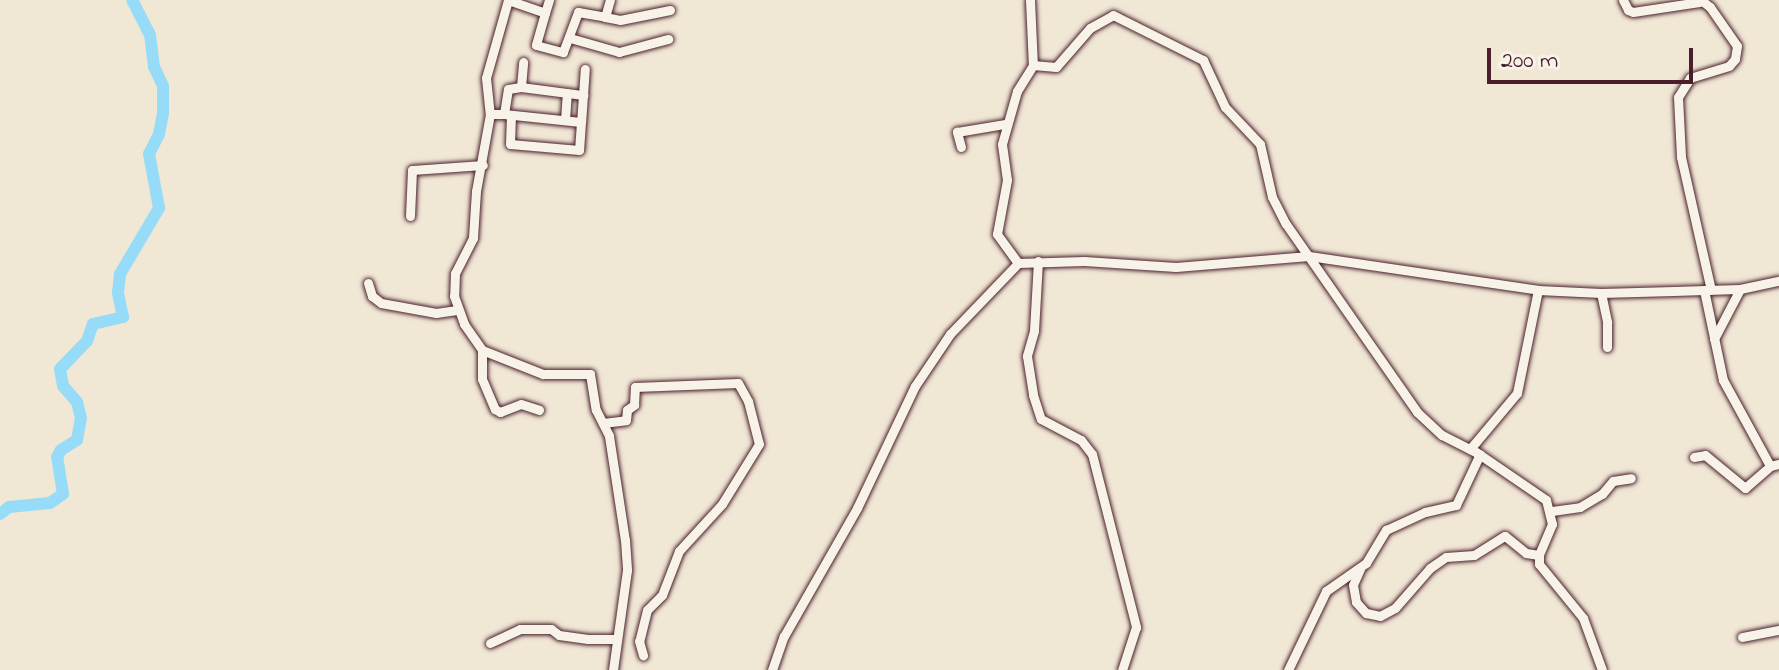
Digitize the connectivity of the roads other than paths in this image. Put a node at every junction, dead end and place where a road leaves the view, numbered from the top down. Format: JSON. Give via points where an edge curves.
{"nodes":[{"id":1,"x":508,"y":0,"type":"edge"},
{"id":2,"x":549,"y":0,"type":"edge"},
{"id":3,"x":610,"y":0,"type":"edge"},
{"id":4,"x":1030,"y":0,"type":"edge"},
{"id":5,"x":1623,"y":0,"type":"edge"},
{"id":6,"x":1700,"y":1,"type":"edge"},
{"id":7,"x":670,"y":10,"type":"dead end"},
{"id":8,"x":545,"y":13,"type":"junction"},
{"id":9,"x":605,"y":17,"type":"junction"},
{"id":10,"x":570,"y":38,"type":"junction"},
{"id":11,"x":668,"y":39,"type":"dead end"},
{"id":12,"x":523,"y":62,"type":"dead end"},
{"id":13,"x":1033,"y":65,"type":"junction"},
{"id":14,"x":585,"y":69,"type":"dead end"},
{"id":15,"x":521,"y":87,"type":"junction"},
{"id":16,"x":567,"y":93,"type":"junction"},
{"id":17,"x":583,"y":95,"type":"junction"},
{"id":18,"x":490,"y":114,"type":"junction"},
{"id":19,"x":508,"y":115,"type":"junction"},
{"id":20,"x":565,"y":120,"type":"junction"},
{"id":21,"x":581,"y":122,"type":"junction"},
{"id":22,"x":1005,"y":124,"type":"junction"},
{"id":23,"x":961,"y":147,"type":"dead end"},
{"id":24,"x":483,"y":165,"type":"junction"},
{"id":25,"x":410,"y":216,"type":"dead end"},
{"id":26,"x":1309,"y":256,"type":"junction"},
{"id":27,"x":1038,"y":261,"type":"junction"},
{"id":28,"x":1018,"y":263,"type":"junction"},
{"id":29,"x":1779,"y":281,"type":"edge"},
{"id":30,"x":368,"y":283,"type":"dead end"},
{"id":31,"x":1740,"y":289,"type":"junction"},
{"id":32,"x":1538,"y":290,"type":"junction"},
{"id":33,"x":1707,"y":290,"type":"junction"},
{"id":34,"x":1601,"y":293,"type":"junction"},
{"id":35,"x":457,"y":310,"type":"junction"},
{"id":36,"x":1713,"y":342,"type":"junction"},
{"id":37,"x":1607,"y":347,"type":"dead end"},
{"id":38,"x":482,"y":350,"type":"junction"},
{"id":39,"x":539,"y":410,"type":"dead end"},
{"id":40,"x":603,"y":423,"type":"junction"},
{"id":41,"x":1470,"y":449,"type":"junction"},
{"id":42,"x":1480,"y":454,"type":"junction"},
{"id":43,"x":1694,"y":457,"type":"dead end"},
{"id":44,"x":1774,"y":465,"type":"edge"},
{"id":45,"x":1631,"y":478,"type":"dead end"},
{"id":46,"x":1552,"y":511,"type":"junction"},
{"id":47,"x":1539,"y":555,"type":"junction"},
{"id":48,"x":1361,"y":567,"type":"junction"},
{"id":49,"x":1779,"y":630,"type":"edge"},
{"id":50,"x":1742,"y":637,"type":"dead end"},
{"id":51,"x":617,"y":639,"type":"junction"},
{"id":52,"x":490,"y":643,"type":"dead end"},
{"id":53,"x":643,"y":655,"type":"dead end"},
{"id":54,"x":613,"y":670,"type":"edge"},
{"id":55,"x":772,"y":670,"type":"edge"},
{"id":56,"x":1122,"y":670,"type":"edge"},
{"id":57,"x":1288,"y":670,"type":"edge"},
{"id":58,"x":1602,"y":670,"type":"edge"}],
"edges":[{"from":1,"to":8,"type":"street"},
{"from":1,"to":18,"type":"street","via":[[486,78]]},
{"from":2,"to":8,"type":"street"},
{"from":3,"to":9,"type":"street"},
{"from":4,"to":13,"type":"street"},
{"from":5,"to":6,"type":"street","via":[[1633,12]]},
{"from":6,"to":33,"type":"street","via":[[1737,46],[1729,66],[1690,78],[1678,97],[1681,157]]},
{"from":7,"to":9,"type":"street","via":[[620,20]]},
{"from":8,"to":10,"type":"street","via":[[538,47],[564,52]]},
{"from":9,"to":10,"type":"street","via":[[579,11]]},
{"from":10,"to":11,"type":"street","via":[[619,52]]},
{"from":12,"to":15,"type":"street"},
{"from":13,"to":22,"type":"street"},
{"from":13,"to":26,"type":"street","via":[[1056,67],[1090,28],[1113,15],[1197,55],[1230,114],[1256,137],[1272,197]]},
{"from":14,"to":17,"type":"street"},
{"from":15,"to":16,"type":"street"},
{"from":15,"to":19,"type":"street","via":[[508,89]]},
{"from":16,"to":17,"type":"street"},
{"from":16,"to":20,"type":"street"},
{"from":17,"to":21,"type":"street"},
{"from":18,"to":19,"type":"street"},
{"from":18,"to":24,"type":"street"},
{"from":19,"to":20,"type":"street"},
{"from":19,"to":21,"type":"street","via":[[510,144],[575,151],[580,147]]},
{"from":20,"to":21,"type":"street"},
{"from":22,"to":23,"type":"street","via":[[957,132]]},
{"from":22,"to":28,"type":"street","via":[[1007,180],[996,229]]},
{"from":24,"to":25,"type":"street","via":[[412,170]]},
{"from":24,"to":35,"type":"street","via":[[472,244],[454,276]]},
{"from":26,"to":27,"type":"street","via":[[1176,267]]},
{"from":26,"to":32,"type":"street"},
{"from":26,"to":41,"type":"street","via":[[1425,422]]},
{"from":27,"to":28,"type":"street"},
{"from":27,"to":56,"type":"street","via":[[1034,331],[1027,356],[1033,395],[1041,419],[1081,440],[1092,454],[1136,627]]},
{"from":28,"to":55,"type":"street","via":[[950,334],[915,386],[857,508],[784,636]]},
{"from":29,"to":31,"type":"street"},
{"from":30,"to":35,"type":"street","via":[[381,303],[436,313]]},
{"from":31,"to":33,"type":"street"},
{"from":31,"to":36,"type":"street"},
{"from":32,"to":34,"type":"street"},
{"from":32,"to":41,"type":"street","via":[[1518,389]]},
{"from":33,"to":34,"type":"street"},
{"from":33,"to":36,"type":"street"},
{"from":34,"to":37,"type":"street"},
{"from":35,"to":38,"type":"street"},
{"from":36,"to":44,"type":"street","via":[[1723,380]]},
{"from":38,"to":39,"type":"street","via":[[482,379],[497,411],[521,404]]},
{"from":38,"to":40,"type":"street","via":[[543,374],[588,372]]},
{"from":40,"to":51,"type":"street","via":[[615,462],[627,570]]},
{"from":40,"to":53,"type":"street","via":[[626,420],[635,387],[738,383],[759,444],[722,504],[679,551],[662,595],[644,617],[639,641]]},
{"from":41,"to":42,"type":"street"},
{"from":42,"to":46,"type":"street","via":[[1538,491]]},
{"from":42,"to":48,"type":"street","via":[[1456,505],[1386,530]]},
{"from":43,"to":44,"type":"street","via":[[1705,455],[1745,488]]},
{"from":45,"to":46,"type":"street","via":[[1613,481],[1585,505]]},
{"from":46,"to":47,"type":"street","via":[[1551,529]]},
{"from":47,"to":48,"type":"street","via":[[1526,553],[1505,536],[1474,555],[1446,557],[1395,608],[1380,616],[1366,613],[1353,593]]},
{"from":47,"to":58,"type":"street","via":[[1543,571],[1583,618]]},
{"from":48,"to":57,"type":"street","via":[[1326,591]]},
{"from":49,"to":50,"type":"street"},
{"from":51,"to":52,"type":"street","via":[[525,629]]},
{"from":51,"to":54,"type":"street"}]}
